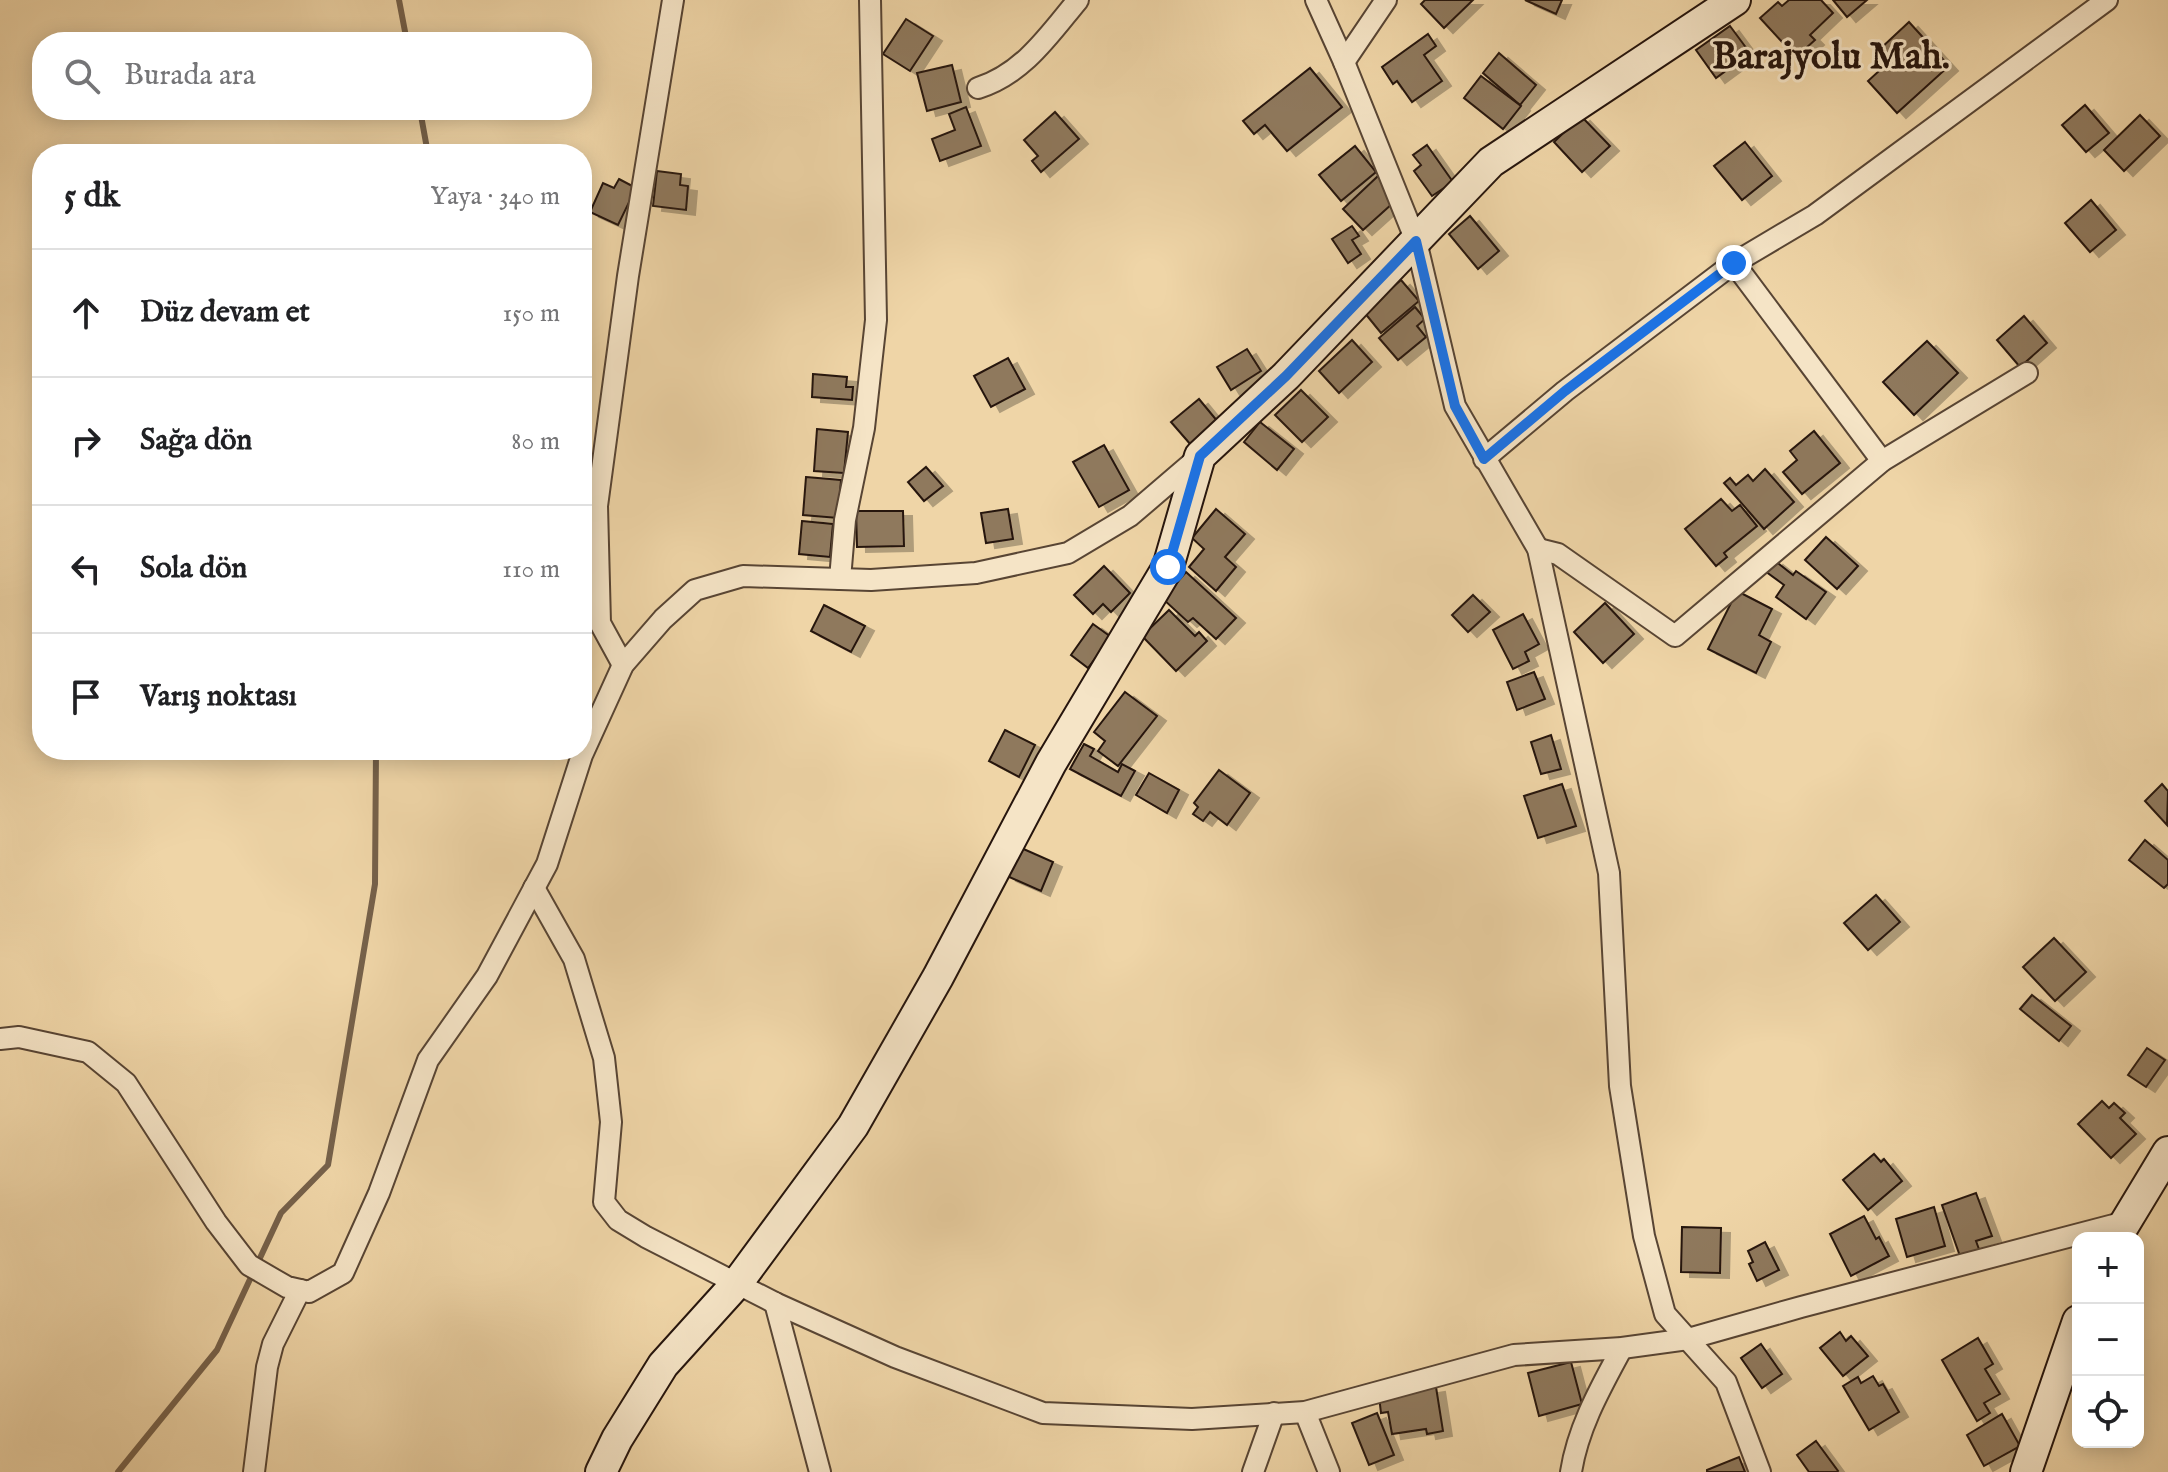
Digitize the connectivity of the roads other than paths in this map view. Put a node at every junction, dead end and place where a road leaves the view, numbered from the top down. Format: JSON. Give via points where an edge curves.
{"nodes":[{"id":1,"x":673,"y":0,"type":"edge"},
{"id":2,"x":870,"y":0,"type":"edge"},
{"id":3,"x":1078,"y":0,"type":"edge"},
{"id":4,"x":1316,"y":0,"type":"edge"},
{"id":5,"x":1386,"y":0,"type":"edge"},
{"id":6,"x":1735,"y":0,"type":"edge"},
{"id":7,"x":2107,"y":0,"type":"edge"},
{"id":8,"x":1344,"y":62,"type":"junction"},
{"id":9,"x":978,"y":88,"type":"dead end"},
{"id":10,"x":1416,"y":241,"type":"junction"},
{"id":11,"x":1734,"y":263,"type":"junction"},
{"id":12,"x":2027,"y":373,"type":"dead end"},
{"id":13,"x":1200,"y":456,"type":"junction"},
{"id":14,"x":1484,"y":459,"type":"junction"},
{"id":15,"x":1882,"y":461,"type":"junction"},
{"id":16,"x":1538,"y":549,"type":"junction"},
{"id":17,"x":840,"y":579,"type":"junction"},
{"id":18,"x":623,"y":665,"type":"junction"},
{"id":19,"x":592,"y":733,"type":"edge"},
{"id":20,"x":580,"y":760,"type":"edge"},
{"id":21,"x":534,"y":888,"type":"junction"},
{"id":22,"x":0,"y":1039,"type":"edge"},
{"id":23,"x":2168,"y":1152,"type":"edge"},
{"id":24,"x":2121,"y":1230,"type":"edge"},
{"id":25,"x":738,"y":1282,"type":"junction"},
{"id":26,"x":293,"y":1289,"type":"junction"},
{"id":27,"x":775,"y":1303,"type":"junction"},
{"id":28,"x":2072,"y":1338,"type":"edge"},
{"id":29,"x":1688,"y":1339,"type":"junction"},
{"id":30,"x":1622,"y":1348,"type":"junction"},
{"id":31,"x":1305,"y":1412,"type":"junction"},
{"id":32,"x":1274,"y":1413,"type":"junction"},
{"id":33,"x":254,"y":1472,"type":"edge"},
{"id":34,"x":601,"y":1472,"type":"edge"},
{"id":35,"x":820,"y":1472,"type":"edge"},
{"id":36,"x":1253,"y":1472,"type":"edge"},
{"id":37,"x":1329,"y":1472,"type":"edge"},
{"id":38,"x":1571,"y":1472,"type":"edge"},
{"id":39,"x":1760,"y":1472,"type":"edge"},
{"id":40,"x":2026,"y":1472,"type":"edge"}],
"edges":[{"from":1,"to":18,"type":"street","via":[[597,506],[600,623]]},
{"from":2,"to":17,"type":"street","via":[[876,320]]},
{"from":3,"to":9,"type":"street","via":[[1018,69]]},
{"from":4,"to":8,"type":"street"},
{"from":5,"to":8,"type":"street"},
{"from":6,"to":10,"type":"street","via":[[1491,162]]},
{"from":7,"to":11,"type":"street","via":[[1815,215]]},
{"from":8,"to":10,"type":"street"},
{"from":10,"to":13,"type":"street"},
{"from":10,"to":14,"type":"street","via":[[1455,406]]},
{"from":11,"to":14,"type":"street"},
{"from":11,"to":15,"type":"street"},
{"from":12,"to":15,"type":"street"},
{"from":13,"to":17,"type":"street","via":[[1130,516],[1068,553],[976,573]]},
{"from":13,"to":25,"type":"street","via":[[1168,567],[1051,763],[853,1126]]},
{"from":14,"to":16,"type":"street"},
{"from":15,"to":16,"type":"street","via":[[1675,636],[1558,554]]},
{"from":16,"to":29,"type":"street","via":[[1609,873],[1620,1086],[1644,1236],[1665,1314]]},
{"from":17,"to":18,"type":"street","via":[[743,576],[695,590]]},
{"from":18,"to":19,"type":"street"},
{"from":20,"to":21,"type":"street","via":[[547,864]]},
{"from":21,"to":25,"type":"street","via":[[574,959],[604,1058],[611,1122],[604,1202],[618,1220],[646,1237]]},
{"from":21,"to":26,"type":"street","via":[[487,976],[428,1060],[343,1273],[309,1292]]},
{"from":22,"to":26,"type":"street","via":[[19,1037],[88,1052],[126,1083],[249,1265]]},
{"from":23,"to":24,"type":"street"},
{"from":24,"to":29,"type":"street"},
{"from":25,"to":27,"type":"street"},
{"from":25,"to":34,"type":"street","via":[[663,1365]]},
{"from":26,"to":33,"type":"street","via":[[267,1367]]},
{"from":27,"to":32,"type":"street","via":[[895,1357],[1043,1413],[1192,1419]]},
{"from":27,"to":35,"type":"street"},
{"from":28,"to":40,"type":"street"},
{"from":29,"to":30,"type":"street"},
{"from":29,"to":39,"type":"street","via":[[1726,1382]]},
{"from":30,"to":31,"type":"street","via":[[1514,1355]]},
{"from":30,"to":38,"type":"street","via":[[1591,1407]]},
{"from":31,"to":32,"type":"street"},
{"from":31,"to":37,"type":"street"},
{"from":32,"to":36,"type":"street"}]}
